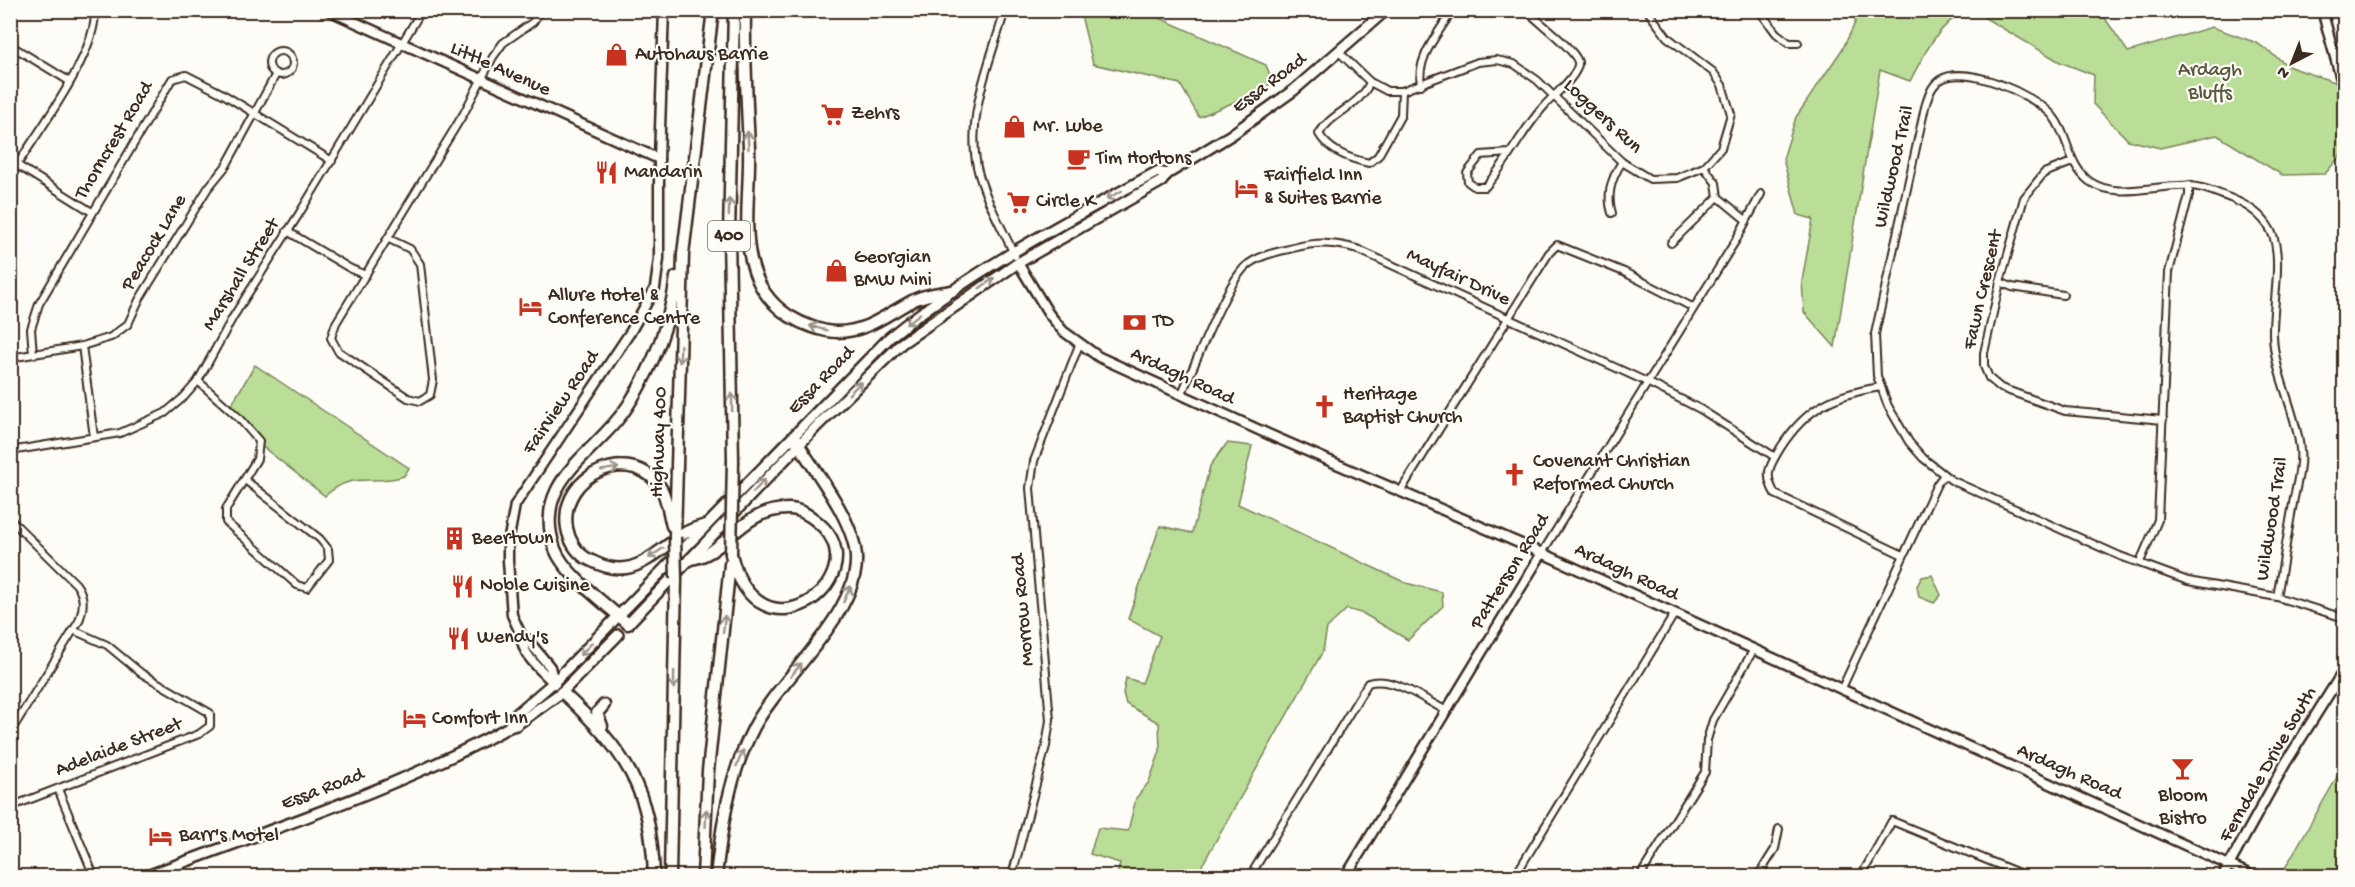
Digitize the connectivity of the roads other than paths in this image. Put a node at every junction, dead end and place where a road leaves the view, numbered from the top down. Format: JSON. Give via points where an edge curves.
{"nodes":[{"id":1,"x":95,"y":10,"type":"edge"},
{"id":2,"x":328,"y":10,"type":"edge"},
{"id":3,"x":423,"y":10,"type":"edge"},
{"id":4,"x":542,"y":10,"type":"edge"},
{"id":5,"x":664,"y":10,"type":"edge"},
{"id":6,"x":713,"y":10,"type":"edge"},
{"id":7,"x":734,"y":10,"type":"edge"},
{"id":8,"x":745,"y":10,"type":"edge"},
{"id":9,"x":1005,"y":10,"type":"edge"},
{"id":10,"x":1386,"y":10,"type":"edge"},
{"id":11,"x":1455,"y":10,"type":"edge"},
{"id":12,"x":1526,"y":10,"type":"edge"},
{"id":13,"x":1647,"y":10,"type":"edge"},
{"id":14,"x":1759,"y":10,"type":"edge"},
{"id":15,"x":2322,"y":10,"type":"edge"},
{"id":16,"x":1798,"y":43,"type":"dead end"},
{"id":17,"x":402,"y":44,"type":"junction"},
{"id":18,"x":10,"y":45,"type":"edge"},
{"id":19,"x":1339,"y":52,"type":"junction"},
{"id":20,"x":276,"y":74,"type":"junction"},
{"id":21,"x":482,"y":80,"type":"junction"},
{"id":22,"x":69,"y":81,"type":"junction"},
{"id":23,"x":1370,"y":82,"type":"junction"},
{"id":24,"x":1421,"y":85,"type":"junction"},
{"id":25,"x":2344,"y":90,"type":"edge"},
{"id":26,"x":1402,"y":91,"type":"junction"},
{"id":27,"x":1554,"y":96,"type":"junction"},
{"id":28,"x":254,"y":114,"type":"junction"},
{"id":29,"x":1509,"y":153,"type":"junction"},
{"id":30,"x":659,"y":159,"type":"junction"},
{"id":31,"x":332,"y":161,"type":"junction"},
{"id":32,"x":1622,"y":162,"type":"junction"},
{"id":33,"x":2072,"y":162,"type":"junction"},
{"id":34,"x":17,"y":165,"type":"junction"},
{"id":35,"x":1704,"y":166,"type":"junction"},
{"id":36,"x":1167,"y":174,"type":"junction"},
{"id":37,"x":10,"y":176,"type":"edge"},
{"id":38,"x":2189,"y":185,"type":"junction"},
{"id":39,"x":1761,"y":194,"type":"dead end"},
{"id":40,"x":1718,"y":197,"type":"junction"},
{"id":41,"x":92,"y":212,"type":"junction"},
{"id":42,"x":1612,"y":213,"type":"dead end"},
{"id":43,"x":1746,"y":220,"type":"junction"},
{"id":44,"x":287,"y":231,"type":"junction"},
{"id":45,"x":389,"y":239,"type":"junction"},
{"id":46,"x":1671,"y":243,"type":"dead end"},
{"id":47,"x":1012,"y":250,"type":"junction"},
{"id":48,"x":683,"y":254,"type":"junction"},
{"id":49,"x":1018,"y":262,"type":"junction"},
{"id":50,"x":366,"y":275,"type":"junction"},
{"id":51,"x":2000,"y":282,"type":"junction"},
{"id":52,"x":952,"y":291,"type":"junction"},
{"id":53,"x":2063,"y":295,"type":"dead end"},
{"id":54,"x":1692,"y":307,"type":"junction"},
{"id":55,"x":1508,"y":320,"type":"junction"},
{"id":56,"x":1079,"y":345,"type":"junction"},
{"id":57,"x":82,"y":346,"type":"junction"},
{"id":58,"x":33,"y":354,"type":"junction"},
{"id":59,"x":10,"y":358,"type":"edge"},
{"id":60,"x":198,"y":381,"type":"junction"},
{"id":61,"x":1647,"y":382,"type":"junction"},
{"id":62,"x":1881,"y":387,"type":"junction"},
{"id":63,"x":1181,"y":395,"type":"junction"},
{"id":64,"x":2163,"y":420,"type":"junction"},
{"id":65,"x":94,"y":437,"type":"junction"},
{"id":66,"x":796,"y":441,"type":"junction"},
{"id":67,"x":10,"y":451,"type":"edge"},
{"id":68,"x":1775,"y":457,"type":"junction"},
{"id":69,"x":1944,"y":475,"type":"junction"},
{"id":70,"x":245,"y":480,"type":"junction"},
{"id":71,"x":1400,"y":492,"type":"junction"},
{"id":72,"x":10,"y":519,"type":"edge"},
{"id":73,"x":706,"y":525,"type":"junction"},
{"id":74,"x":675,"y":537,"type":"junction"},
{"id":75,"x":1542,"y":553,"type":"junction"},
{"id":76,"x":731,"y":554,"type":"junction"},
{"id":77,"x":1903,"y":555,"type":"junction"},
{"id":78,"x":690,"y":559,"type":"junction"},
{"id":79,"x":2140,"y":562,"type":"junction"},
{"id":80,"x":2277,"y":597,"type":"junction"},
{"id":81,"x":1675,"y":613,"type":"junction"},
{"id":82,"x":619,"y":615,"type":"junction"},
{"id":83,"x":2344,"y":618,"type":"edge"},
{"id":84,"x":628,"y":624,"type":"junction"},
{"id":85,"x":73,"y":630,"type":"junction"},
{"id":86,"x":618,"y":635,"type":"joint"},
{"id":87,"x":1754,"y":649,"type":"junction"},
{"id":88,"x":2344,"y":670,"type":"edge"},
{"id":89,"x":554,"y":682,"type":"junction"},
{"id":90,"x":1842,"y":688,"type":"junction"},
{"id":91,"x":562,"y":692,"type":"junction"},
{"id":92,"x":604,"y":705,"type":"dead end"},
{"id":93,"x":1445,"y":710,"type":"junction"},
{"id":94,"x":509,"y":726,"type":"junction"},
{"id":95,"x":10,"y":734,"type":"edge"},
{"id":96,"x":615,"y":746,"type":"junction"},
{"id":97,"x":58,"y":789,"type":"junction"},
{"id":98,"x":10,"y":807,"type":"edge"},
{"id":99,"x":1779,"y":829,"type":"dead end"},
{"id":100,"x":2230,"y":865,"type":"junction"},
{"id":101,"x":94,"y":876,"type":"edge"},
{"id":102,"x":147,"y":876,"type":"edge"},
{"id":103,"x":654,"y":876,"type":"edge"},
{"id":104,"x":670,"y":876,"type":"edge"},
{"id":105,"x":703,"y":876,"type":"edge"},
{"id":106,"x":716,"y":876,"type":"edge"},
{"id":107,"x":1012,"y":876,"type":"edge"},
{"id":108,"x":1250,"y":876,"type":"edge"},
{"id":109,"x":1346,"y":876,"type":"edge"},
{"id":110,"x":1515,"y":876,"type":"edge"},
{"id":111,"x":1640,"y":876,"type":"edge"},
{"id":112,"x":1758,"y":876,"type":"edge"},
{"id":113,"x":1861,"y":876,"type":"edge"},
{"id":114,"x":2026,"y":876,"type":"edge"},
{"id":115,"x":2223,"y":876,"type":"edge"},
{"id":116,"x":2253,"y":876,"type":"edge"}],
"edges":[{"from":1,"to":22,"type":"street","via":[[96,26]]},
{"from":2,"to":17,"type":"street","name":"Little Avenue"},
{"from":3,"to":17,"type":"street","name":"Marshall Street"},
{"from":4,"to":21,"type":"street","via":[[533,22],[503,43]]},
{"from":5,"to":30,"type":"street","name":"Fairview Road"},
{"from":6,"to":48,"type":"highway","name":"Highway 400","number":"400"},
{"from":76,"to":7,"type":"highway","number":"400","one_way":true,"bridge":true,"via":[[729,235]]},
{"from":52,"to":8,"type":"highway","one_way":true,"via":[[917,298],[862,328],[836,332],[797,321],[768,298],[750,261],[747,236]]},
{"from":9,"to":47,"type":"street","via":[[977,106],[974,139],[978,168]]},
{"from":10,"to":19,"type":"main road","name":"Essa Road"},
{"from":11,"to":24,"type":"street","via":[[1424,57]]},
{"from":12,"to":27,"type":"street","via":[[1578,59],[1575,74]]},
{"from":13,"to":35,"type":"street","name":"Loggers Run","via":[[1667,37],[1713,72],[1726,95],[1731,114],[1729,124],[1721,148]]},
{"from":14,"to":16,"type":"street","via":[[1776,33],[1789,43]]},
{"from":15,"to":25,"type":"street"},
{"from":17,"to":21,"type":"street","name":"Little Avenue"},
{"from":17,"to":31,"type":"street","name":"Marshall Street"},
{"from":18,"to":22,"type":"street"},
{"from":19,"to":23,"type":"street"},
{"from":19,"to":36,"type":"main road","name":"Essa Road","via":[[1232,135]]},
{"from":20,"to":20,"type":"street","name":"Peacock Lane","via":[[284,75],[292,66],[290,55],[284,51],[275,52],[268,61]]},
{"from":20,"to":28,"type":"street","name":"Peacock Lane"},
{"from":21,"to":30,"type":"street","name":"Little Avenue"},
{"from":21,"to":45,"type":"street"},
{"from":22,"to":34,"type":"street"},
{"from":23,"to":26,"type":"street","via":[[1387,91]]},
{"from":23,"to":26,"type":"street","via":[[1366,93],[1319,134],[1346,158],[1369,163],[1378,156],[1401,116]]},
{"from":24,"to":26,"type":"street","name":"Loggers Run"},
{"from":24,"to":27,"type":"street","name":"Loggers Run","via":[[1478,62],[1497,60],[1524,69]]},
{"from":27,"to":29,"type":"street"},
{"from":27,"to":32,"type":"street","name":"Loggers Run"},
{"from":28,"to":31,"type":"street","name":"Thorncrest Road"},
{"from":28,"to":41,"type":"street","name":"Thorncrest Road","via":[[186,75],[172,79]]},
{"from":28,"to":57,"type":"street","name":"Peacock Lane","via":[[128,324],[111,337]]},
{"from":29,"to":29,"type":"street","via":[[1481,155],[1467,173],[1468,182],[1485,187]]},
{"from":30,"to":89,"type":"street","name":"Fairview Road","via":[[659,259],[655,288],[631,331],[515,505],[508,543],[512,615],[522,637],[550,667]]},
{"from":31,"to":44,"type":"street","name":"Marshall Street"},
{"from":32,"to":35,"type":"street","name":"Loggers Run","via":[[1650,179],[1677,178]]},
{"from":32,"to":42,"type":"street","via":[[1612,178]]},
{"from":33,"to":38,"type":"street","name":"Wildwood Trail","via":[[2089,181],[2107,189]]},
{"from":33,"to":51,"type":"street","name":"Fawn Crescent","via":[[2044,173],[2024,198]]},
{"from":33,"to":62,"type":"street","name":"Wildwood Trail","via":[[2063,132],[2052,115],[2019,92],[1959,74],[1941,79],[1930,91],[1879,308],[1875,334]]},
{"from":34,"to":37,"type":"street"},
{"from":34,"to":41,"type":"street"},
{"from":35,"to":40,"type":"street","via":[[1716,183]]},
{"from":36,"to":47,"type":"main road","name":"Essa Road","one_way":true,"via":[[1157,172]]},
{"from":36,"to":49,"type":"main road","name":"Essa Road","via":[[1162,181]]},
{"from":38,"to":64,"type":"street","via":[[2169,272]]},
{"from":38,"to":80,"type":"street","name":"Wildwood Trail","via":[[2246,205],[2262,217],[2272,234],[2276,253],[2272,335],[2300,450]]},
{"from":39,"to":43,"type":"street","name":"Patterson Road"},
{"from":40,"to":43,"type":"street"},
{"from":40,"to":46,"type":"street"},
{"from":41,"to":58,"type":"street","name":"Thorncrest Road","via":[[39,304],[31,329]]},
{"from":43,"to":54,"type":"street","name":"Patterson Road"},
{"from":44,"to":50,"type":"street"},
{"from":44,"to":60,"type":"street","name":"Marshall Street"},
{"from":45,"to":50,"type":"street"},
{"from":45,"to":50,"type":"street","via":[[410,249],[420,264],[432,380],[430,396],[420,401],[408,398],[338,351],[331,338]]},
{"from":47,"to":49,"type":"street"},
{"from":47,"to":52,"type":"main road","name":"Essa Road"},
{"from":48,"to":74,"type":"highway","name":"Highway 400","number":"400","one_way":true},
{"from":48,"to":82,"type":"highway","via":[[654,360],[628,406],[567,473],[552,498],[548,518],[556,550],[567,567]]},
{"from":49,"to":56,"type":"street","name":"Ardagh Road","via":[[1049,314]]},
{"from":66,"to":49,"type":"main road","name":"Essa Road","one_way":true,"via":[[902,343]]},
{"from":51,"to":53,"type":"street"},
{"from":51,"to":64,"type":"street","name":"Fawn Crescent","via":[[1984,353],[1989,378],[2001,388],[2065,411]]},
{"from":52,"to":66,"type":"main road","name":"Essa Road","one_way":true,"via":[[890,337]]},
{"from":54,"to":55,"type":"street","via":[[1624,272],[1557,245]]},
{"from":54,"to":61,"type":"street","name":"Patterson Road"},
{"from":55,"to":61,"type":"street","name":"Mayfair Drive"},
{"from":55,"to":63,"type":"street","name":"Mayfair Drive","via":[[1357,249],[1336,243],[1313,243],[1266,255],[1246,266],[1232,284]]},
{"from":55,"to":71,"type":"street"},
{"from":56,"to":63,"type":"street","name":"Ardagh Road"},
{"from":56,"to":107,"type":"street","name":"Morrow Road","via":[[1034,461],[1030,488],[1050,720],[1047,746]]},
{"from":57,"to":58,"type":"street","name":"Peacock Lane"},
{"from":57,"to":65,"type":"street"},
{"from":58,"to":59,"type":"street","name":"Peacock Lane"},
{"from":60,"to":65,"type":"street","name":"Marshall Street","via":[[165,414],[120,433]]},
{"from":60,"to":70,"type":"street","via":[[259,441],[257,459]]},
{"from":61,"to":68,"type":"street","name":"Mayfair Drive","via":[[1700,409]]},
{"from":61,"to":75,"type":"street","name":"Patterson Road"},
{"from":62,"to":68,"type":"street","via":[[1835,398],[1808,414]]},
{"from":62,"to":69,"type":"street","name":"Wildwood Trail","via":[[1909,442]]},
{"from":63,"to":71,"type":"street","name":"Ardagh Road"},
{"from":64,"to":79,"type":"street","via":[[2158,520]]},
{"from":65,"to":67,"type":"street","name":"Marshall Street"},
{"from":66,"to":73,"type":"main road","name":"Essa Road"},
{"from":78,"to":66,"type":"main road","name":"Essa Road","one_way":true},
{"from":106,"to":66,"type":"highway","one_way":true,"via":[[727,795],[747,741],[847,597],[854,576],[856,558],[848,526]]},
{"from":68,"to":77,"type":"street","via":[[1767,480],[1775,494]]},
{"from":69,"to":77,"type":"street"},
{"from":69,"to":79,"type":"street","name":"Wildwood Trail"},
{"from":70,"to":70,"type":"street","via":[[226,509],[226,522],[297,585],[307,588],[329,560],[328,549]]},
{"from":71,"to":75,"type":"street","name":"Ardagh Road"},
{"from":72,"to":85,"type":"street","via":[[80,590],[83,607]]},
{"from":73,"to":74,"type":"highway","one_way":true,"via":[[687,532],[628,568],[609,568],[582,555],[574,546],[565,515],[568,500],[577,485],[605,468],[636,470],[662,490]]},
{"from":73,"to":82,"type":"main road","name":"Essa Road"},
{"from":74,"to":104,"type":"highway","name":"Highway 400","number":"400","one_way":true,"bridge":true},
{"from":75,"to":81,"type":"street","name":"Ardagh Road"},
{"from":75,"to":93,"type":"street","name":"Patterson Road"},
{"from":76,"to":78,"type":"highway","via":[[748,594],[760,603],[783,609],[796,608],[819,596],[831,579],[835,564],[827,532],[808,514],[792,509],[772,510],[752,518],[707,554]]},
{"from":105,"to":76,"type":"highway","number":"400","one_way":true,"via":[[708,771]]},
{"from":77,"to":90,"type":"street"},
{"from":78,"to":84,"type":"main road","name":"Essa Road"},
{"from":79,"to":80,"type":"street","name":"Wildwood Trail","via":[[2188,581]]},
{"from":80,"to":83,"type":"street","name":"Wildwood Trail"},
{"from":81,"to":87,"type":"street","name":"Ardagh Road"},
{"from":81,"to":110,"type":"street"},
{"from":82,"to":84,"type":"highway"},
{"from":82,"to":89,"type":"main road","name":"Essa Road","one_way":true},
{"from":84,"to":86,"type":"street","name":"Essa Road"},
{"from":85,"to":95,"type":"street"},
{"from":85,"to":97,"type":"street","name":"Adelaide Street","via":[[107,645],[160,685],[197,703],[210,713],[210,726],[199,734]]},
{"from":86,"to":91,"type":"main road","name":"Essa Road"},
{"from":87,"to":90,"type":"street","name":"Ardagh Road"},
{"from":87,"to":111,"type":"street","via":[[1713,720],[1704,772]]},
{"from":88,"to":100,"type":"street","name":"Ferndale Drive South","via":[[2285,764]]},
{"from":89,"to":91,"type":"street"},
{"from":89,"to":94,"type":"main road","name":"Essa Road","via":[[513,717]]},
{"from":90,"to":100,"type":"street","name":"Ardagh Road"},
{"from":91,"to":94,"type":"main road","name":"Essa Road"},
{"from":91,"to":96,"type":"highway"},
{"from":92,"to":96,"type":"highway","via":[[598,719]]},
{"from":93,"to":108,"type":"street","via":[[1392,684],[1379,680],[1368,683]]},
{"from":93,"to":109,"type":"street","name":"Patterson Road"},
{"from":94,"to":102,"type":"main road","name":"Essa Road","via":[[407,777]]},
{"from":96,"to":103,"type":"highway","via":[[644,800],[653,843]]},
{"from":97,"to":98,"type":"street","name":"Adelaide Street"},
{"from":97,"to":101,"type":"street"},
{"from":99,"to":112,"type":"street","via":[[1775,849]]},
{"from":100,"to":115,"type":"street","name":"Ferndale Drive South"},
{"from":100,"to":116,"type":"street","name":"Ardagh Road"},
{"from":113,"to":114,"type":"street","via":[[1892,821]]}]}
